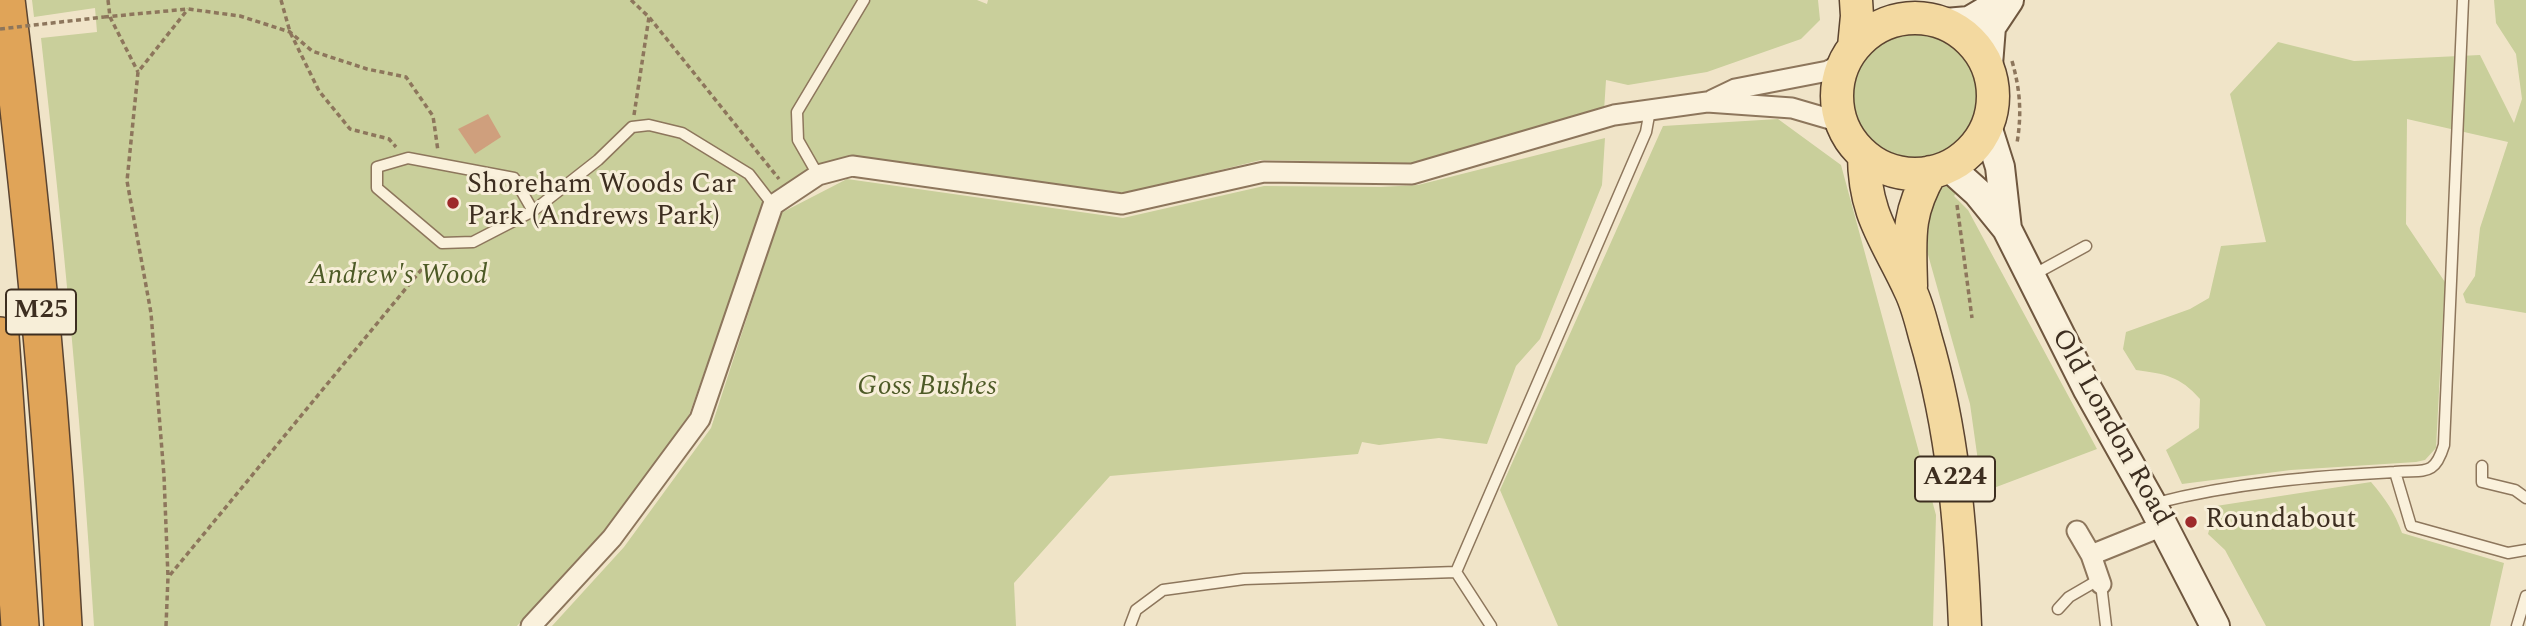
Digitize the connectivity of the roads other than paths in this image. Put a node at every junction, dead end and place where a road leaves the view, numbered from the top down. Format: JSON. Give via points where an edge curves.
{"nodes":[{"id":1,"x":6,"y":0,"type":"edge"},
{"id":2,"x":864,"y":0,"type":"edge"},
{"id":3,"x":1856,"y":0,"type":"edge"},
{"id":4,"x":2007,"y":0,"type":"edge"},
{"id":5,"x":2463,"y":0,"type":"edge"},
{"id":6,"x":1925,"y":14,"type":"edge"},
{"id":7,"x":1850,"y":55,"type":"junction"},
{"id":8,"x":1988,"y":65,"type":"junction"},
{"id":9,"x":1707,"y":102,"type":"junction"},
{"id":10,"x":1650,"y":110,"type":"junction"},
{"id":11,"x":1840,"y":122,"type":"junction"},
{"id":12,"x":1987,"y":126,"type":"junction"},
{"id":13,"x":1864,"y":155,"type":"junction"},
{"id":14,"x":1939,"y":169,"type":"junction"},
{"id":15,"x":818,"y":175,"type":"junction"},
{"id":16,"x":773,"y":205,"type":"junction"},
{"id":17,"x":533,"y":211,"type":"junction"},
{"id":18,"x":2007,"y":229,"type":"junction"},
{"id":19,"x":2086,"y":246,"type":"dead end"},
{"id":20,"x":2029,"y":277,"type":"junction"},
{"id":21,"x":1911,"y":291,"type":"junction"},
{"id":22,"x":0,"y":336,"type":"edge"},
{"id":23,"x":2482,"y":466,"type":"dead end"},
{"id":24,"x":2395,"y":472,"type":"junction"},
{"id":25,"x":2526,"y":498,"type":"edge"},
{"id":26,"x":2158,"y":515,"type":"junction"},
{"id":27,"x":2077,"y":531,"type":"dead end"},
{"id":28,"x":2526,"y":552,"type":"edge"},
{"id":29,"x":2091,"y":555,"type":"junction"},
{"id":30,"x":1456,"y":572,"type":"junction"},
{"id":31,"x":2101,"y":581,"type":"junction"},
{"id":32,"x":2526,"y":596,"type":"edge"},
{"id":33,"x":2058,"y":609,"type":"dead end"},
{"id":34,"x":20,"y":626,"type":"edge"},
{"id":35,"x":63,"y":626,"type":"edge"},
{"id":36,"x":531,"y":626,"type":"edge"},
{"id":37,"x":1130,"y":626,"type":"edge"},
{"id":38,"x":1491,"y":626,"type":"edge"},
{"id":39,"x":1965,"y":626,"type":"edge"},
{"id":40,"x":2106,"y":626,"type":"edge"},
{"id":41,"x":2215,"y":626,"type":"edge"},
{"id":42,"x":2518,"y":626,"type":"edge"}],
"edges":[{"from":1,"to":35,"type":"highway","number":"M25","via":[[47,377]]},
{"from":2,"to":15,"type":"lane","via":[[797,111],[798,140]]},
{"from":3,"to":7,"type":"main road"},
{"from":4,"to":6,"type":"street","via":[[1969,21]]},
{"from":4,"to":8,"type":"street","via":[[1992,27]]},
{"from":5,"to":24,"type":"lane","via":[[2444,445],[2438,463],[2426,471]]},
{"from":6,"to":7,"type":"main road","via":[[1882,25],[1864,37]]},
{"from":6,"to":8,"type":"main road","via":[[1959,30]]},
{"from":7,"to":9,"type":"street","via":[[1828,71],[1735,89]]},
{"from":7,"to":11,"type":"main road","via":[[1840,77]]},
{"from":8,"to":12,"type":"main road","via":[[1994,97]]},
{"from":9,"to":10,"type":"street"},
{"from":9,"to":11,"type":"street","via":[[1791,108]]},
{"from":10,"to":15,"type":"street","via":[[1614,115],[1412,174],[1264,172],[1122,204],[852,166]]},
{"from":10,"to":30,"type":"lane","via":[[1646,132]]},
{"from":11,"to":13,"type":"main road"},
{"from":12,"to":14,"type":"main road","via":[[1963,158]]},
{"from":12,"to":18,"type":"street","name":"Old London Road","via":[[2000,167]]},
{"from":13,"to":14,"type":"main road","via":[[1894,170]]},
{"from":13,"to":21,"type":"main road","number":"A224","via":[[1865,184],[1880,234]]},
{"from":14,"to":18,"type":"street","name":"Old London Road","via":[[1977,192]]},
{"from":14,"to":21,"type":"main road","number":"A224","via":[[1917,197],[1911,218]]},
{"from":15,"to":16,"type":"street"},
{"from":16,"to":17,"type":"lane","via":[[749,174],[682,133],[649,125],[632,128]]},
{"from":16,"to":36,"type":"street","via":[[700,419],[612,538]]},
{"from":17,"to":17,"type":"lane","via":[[514,178],[408,158],[377,167],[377,188],[442,243],[473,242]]},
{"from":18,"to":20,"type":"street","name":"Old London Road"},
{"from":19,"to":20,"type":"lane"},
{"from":20,"to":26,"type":"street","name":"Old London Road"},
{"from":21,"to":39,"type":"main road","number":"A224","via":[[1938,384],[1954,472]]},
{"from":22,"to":34,"type":"highway","number":"M25"},
{"from":23,"to":25,"type":"lane","via":[[2482,482],[2515,490]]},
{"from":24,"to":26,"type":"lane","via":[[2319,476],[2190,494]]},
{"from":24,"to":28,"type":"lane","via":[[2411,526],[2508,553]]},
{"from":26,"to":29,"type":"street"},
{"from":26,"to":41,"type":"street","name":"Old London Road"},
{"from":27,"to":29,"type":"street"},
{"from":29,"to":31,"type":"street"},
{"from":30,"to":37,"type":"lane","via":[[1244,579],[1163,590],[1136,610]]},
{"from":30,"to":38,"type":"lane"},
{"from":31,"to":33,"type":"lane","via":[[2069,597]]},
{"from":31,"to":40,"type":"lane"},
{"from":32,"to":42,"type":"lane"}]}
